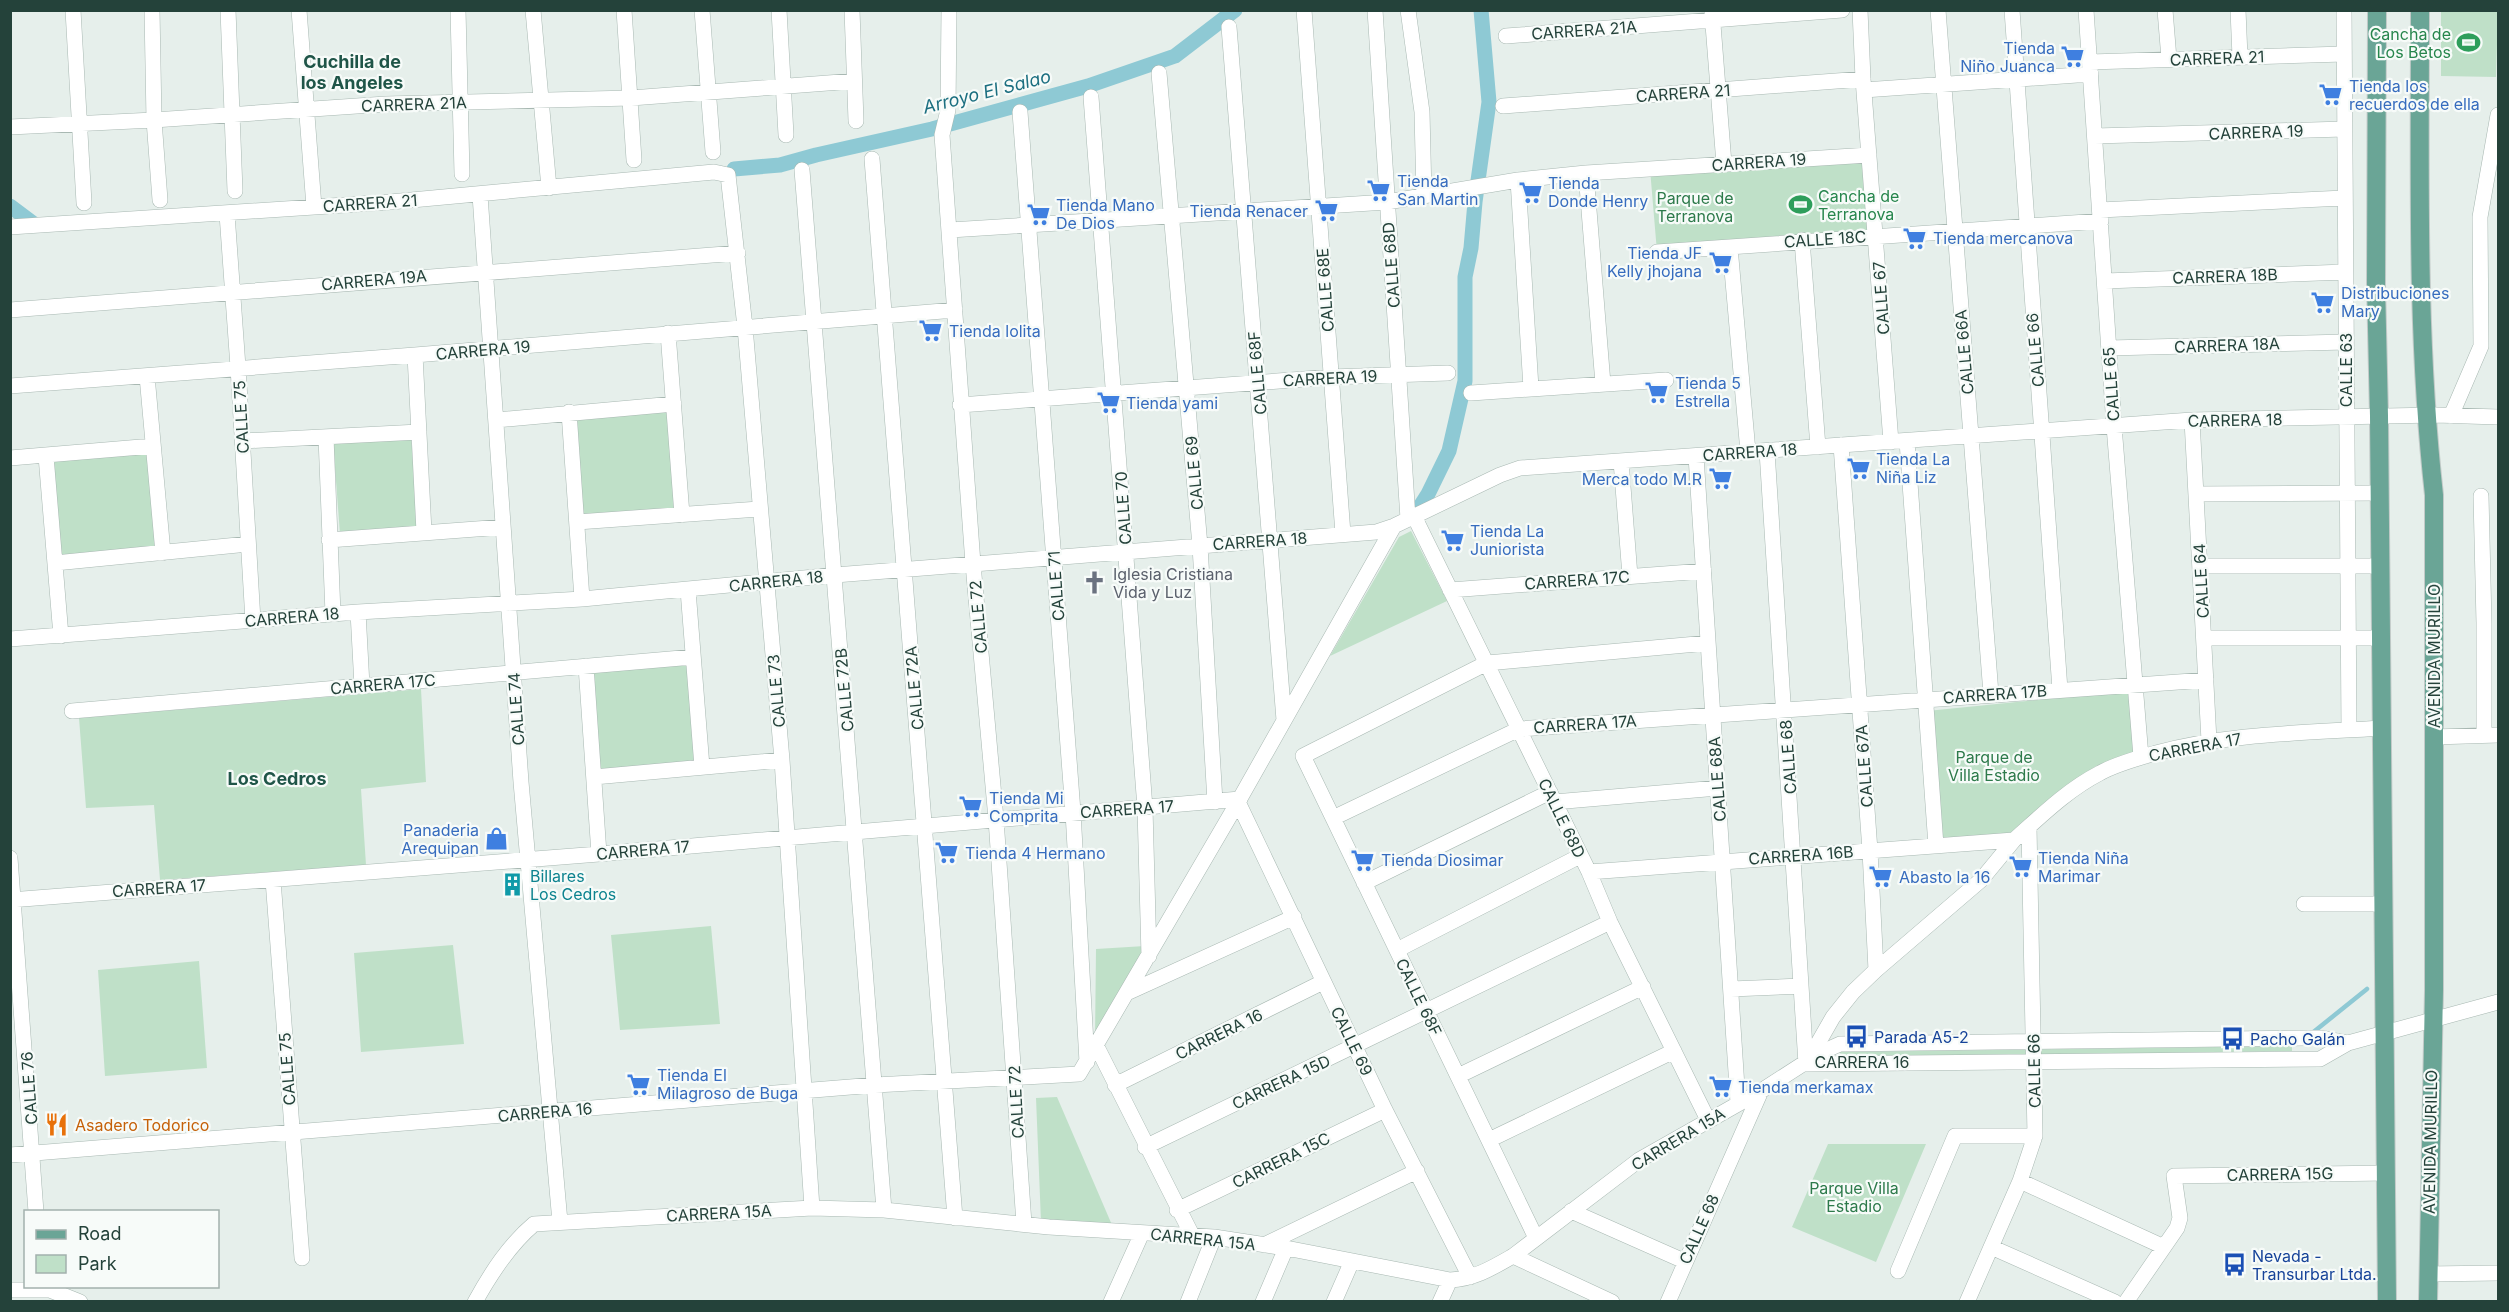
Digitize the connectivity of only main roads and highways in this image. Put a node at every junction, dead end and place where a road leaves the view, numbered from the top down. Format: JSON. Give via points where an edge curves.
{"nodes":[{"id":1,"x":2377,"y":10,"type":"edge"},
{"id":2,"x":2420,"y":10,"type":"edge"},
{"id":3,"x":2387,"y":1302,"type":"edge"},
{"id":4,"x":2428,"y":1302,"type":"edge"}],
"edges":[{"from":1,"to":3,"type":"main road","via":[[2376,285]]},
{"from":2,"to":4,"type":"main road","name":"AVENIDA MURILLO","via":[[2421,331],[2434,495]]}]}
